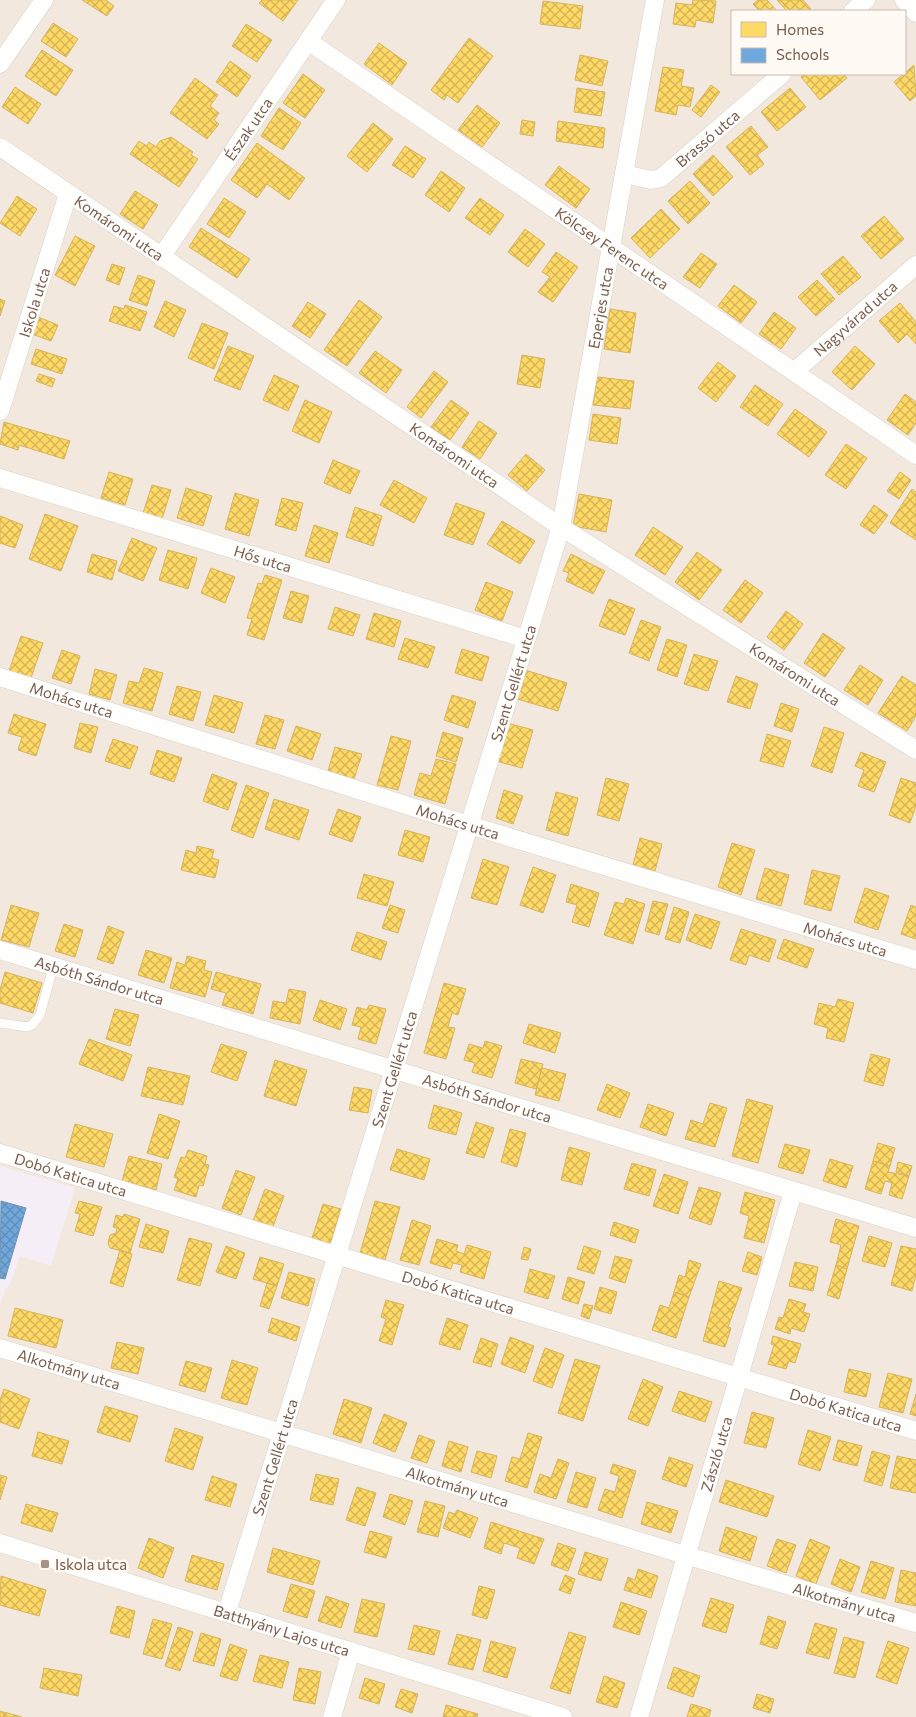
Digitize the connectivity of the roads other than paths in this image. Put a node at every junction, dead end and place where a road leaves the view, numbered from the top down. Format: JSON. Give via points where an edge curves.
{"nodes":[{"id":1,"x":44,"y":0,"type":"edge"},
{"id":2,"x":336,"y":0,"type":"edge"},
{"id":3,"x":655,"y":0,"type":"edge"},
{"id":4,"x":866,"y":0,"type":"edge"},
{"id":5,"x":904,"y":0,"type":"edge"},
{"id":6,"x":854,"y":10,"type":"edge"},
{"id":7,"x":916,"y":13,"type":"edge"},
{"id":8,"x":308,"y":41,"type":"junction"},
{"id":9,"x":0,"y":64,"type":"edge"},
{"id":10,"x":781,"y":75,"type":"edge"},
{"id":11,"x":0,"y":147,"type":"edge"},
{"id":12,"x":624,"y":174,"type":"junction"},
{"id":13,"x":68,"y":194,"type":"junction"},
{"id":14,"x":610,"y":244,"type":"junction"},
{"id":15,"x":161,"y":257,"type":"junction"},
{"id":16,"x":916,"y":266,"type":"edge"},
{"id":17,"x":795,"y":371,"type":"junction"},
{"id":18,"x":0,"y":411,"type":"edge"},
{"id":19,"x":916,"y":455,"type":"edge"},
{"id":20,"x":0,"y":478,"type":"edge"},
{"id":21,"x":561,"y":527,"type":"junction"},
{"id":22,"x":526,"y":639,"type":"junction"},
{"id":23,"x":0,"y":677,"type":"edge"},
{"id":24,"x":916,"y":750,"type":"edge"},
{"id":25,"x":469,"y":825,"type":"junction"},
{"id":26,"x":0,"y":950,"type":"edge"},
{"id":27,"x":916,"y":960,"type":"edge"},
{"id":28,"x":54,"y":964,"type":"junction"},
{"id":29,"x":0,"y":1023,"type":"edge"},
{"id":30,"x":395,"y":1068,"type":"junction"},
{"id":31,"x":0,"y":1153,"type":"edge"},
{"id":32,"x":793,"y":1192,"type":"junction"},
{"id":33,"x":916,"y":1228,"type":"edge"},
{"id":34,"x":336,"y":1256,"type":"junction"},
{"id":35,"x":0,"y":1348,"type":"edge"},
{"id":36,"x":738,"y":1379,"type":"junction"},
{"id":37,"x":916,"y":1431,"type":"edge"},
{"id":38,"x":282,"y":1434,"type":"junction"},
{"id":39,"x":0,"y":1543,"type":"edge"},
{"id":40,"x":686,"y":1555,"type":"junction"},
{"id":41,"x":227,"y":1612,"type":"junction"},
{"id":42,"x":916,"y":1623,"type":"edge"},
{"id":43,"x":352,"y":1651,"type":"junction"},
{"id":44,"x":332,"y":1717,"type":"edge"},
{"id":45,"x":563,"y":1717,"type":"edge"},
{"id":46,"x":639,"y":1717,"type":"edge"}],
"edges":[{"from":1,"to":9,"type":"street"},
{"from":2,"to":8,"type":"street","name":"Észak utca"},
{"from":3,"to":12,"type":"street","name":"Eperjes utca"},
{"from":4,"to":6,"type":"street"},
{"from":5,"to":7,"type":"street"},
{"from":8,"to":14,"type":"street","name":"Kölcsey Ferenc utca"},
{"from":8,"to":15,"type":"street","name":"Észak utca"},
{"from":10,"to":12,"type":"street","name":"Brassó utca","via":[[661,178],[646,179]]},
{"from":11,"to":13,"type":"street","name":"Komáromi utca"},
{"from":12,"to":14,"type":"street","name":"Eperjes utca"},
{"from":13,"to":15,"type":"street","name":"Komáromi utca"},
{"from":13,"to":18,"type":"street","name":"Iskola utca"},
{"from":14,"to":17,"type":"street","name":"Kölcsey Ferenc utca"},
{"from":14,"to":21,"type":"street","name":"Eperjes utca"},
{"from":15,"to":21,"type":"street","name":"Komáromi utca"},
{"from":16,"to":17,"type":"street","name":"Nagyvárad utca"},
{"from":17,"to":19,"type":"street","name":"Kölcsey Ferenc utca"},
{"from":20,"to":22,"type":"street","name":"Hős utca"},
{"from":21,"to":22,"type":"street","name":"Szent Gellért utca"},
{"from":21,"to":24,"type":"street","name":"Komáromi utca"},
{"from":22,"to":25,"type":"street","name":"Szent Gellért utca"},
{"from":23,"to":25,"type":"street","name":"Mohács utca"},
{"from":25,"to":27,"type":"street","name":"Mohács utca"},
{"from":25,"to":30,"type":"street","name":"Szent Gellért utca"},
{"from":26,"to":28,"type":"street","name":"Asbóth Sándor utca"},
{"from":28,"to":29,"type":"lane","via":[[37,1021],[27,1027]]},
{"from":28,"to":30,"type":"street","name":"Asbóth Sándor utca"},
{"from":30,"to":32,"type":"street","name":"Asbóth Sándor utca"},
{"from":30,"to":34,"type":"street","name":"Szent Gellért utca"},
{"from":31,"to":34,"type":"street","name":"Dobó Katica utca"},
{"from":32,"to":33,"type":"street","name":"Asbóth Sándor utca"},
{"from":32,"to":36,"type":"street","name":"Zászló utca"},
{"from":34,"to":36,"type":"street","name":"Dobó Katica utca"},
{"from":34,"to":38,"type":"street","name":"Szent Gellért utca"},
{"from":35,"to":38,"type":"street","name":"Alkotmány utca"},
{"from":36,"to":37,"type":"street","name":"Dobó Katica utca"},
{"from":36,"to":40,"type":"street","name":"Zászló utca"},
{"from":38,"to":40,"type":"street","name":"Alkotmány utca"},
{"from":38,"to":41,"type":"street","name":"Szent Gellért utca"},
{"from":39,"to":41,"type":"street","name":"Batthyány Lajos utca"},
{"from":40,"to":42,"type":"street","name":"Alkotmány utca"},
{"from":40,"to":46,"type":"street","name":"Zászló utca"},
{"from":41,"to":43,"type":"street","name":"Batthyány Lajos utca"},
{"from":43,"to":44,"type":"street"},
{"from":43,"to":45,"type":"street","name":"Batthyány Lajos utca"}]}
